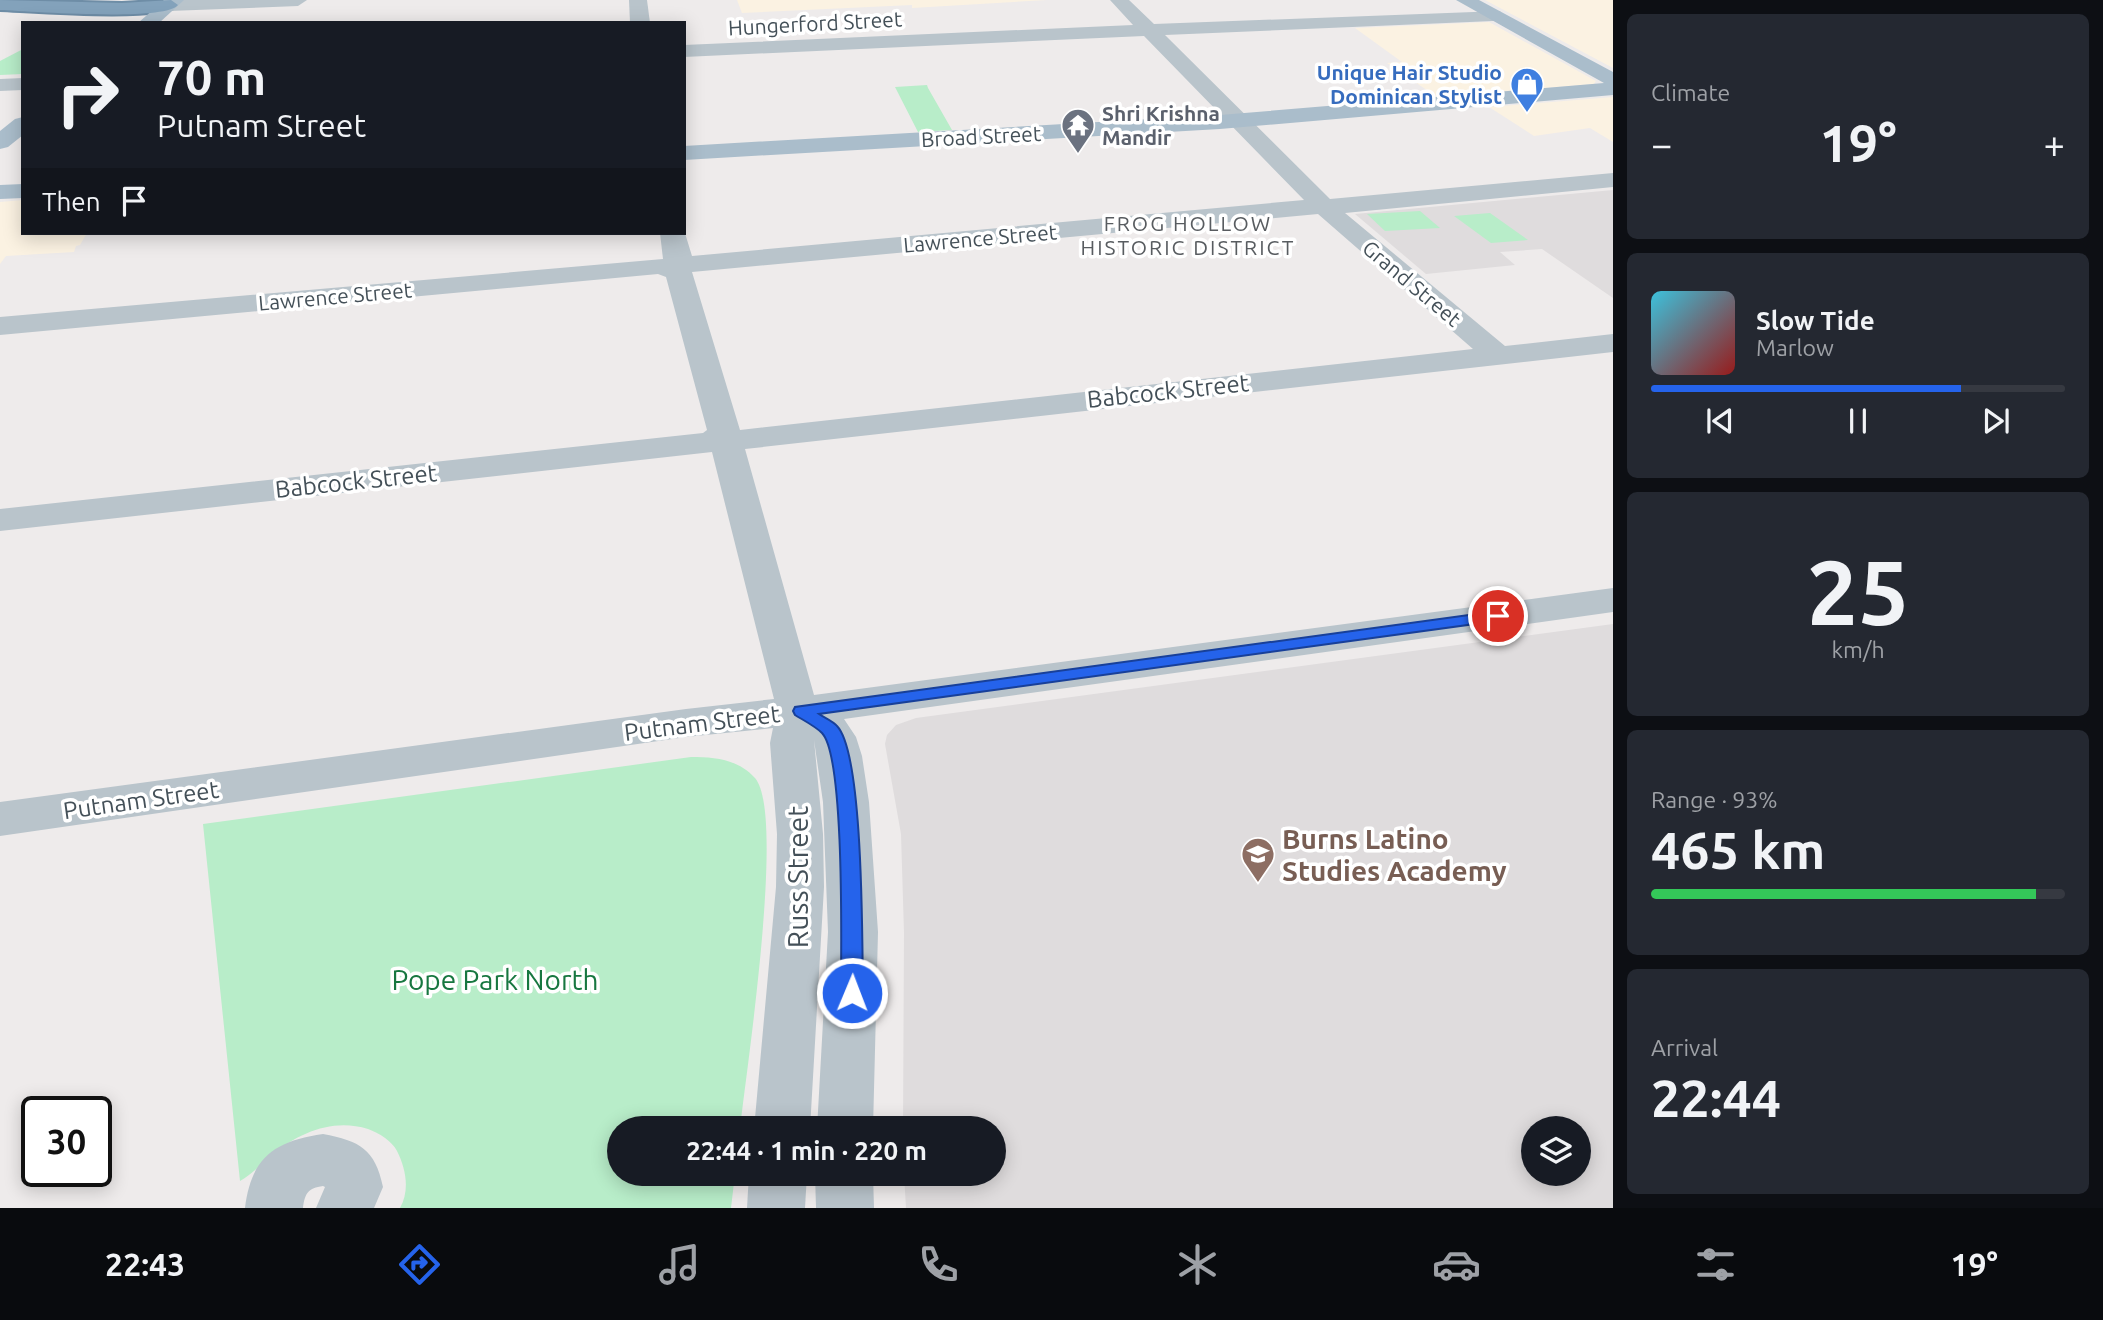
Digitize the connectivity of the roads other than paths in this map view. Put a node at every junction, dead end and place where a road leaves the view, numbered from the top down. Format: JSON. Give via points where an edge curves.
{"nodes":[{"id":1,"x":130,"y":0,"type":"edge"},
{"id":2,"x":298,"y":0,"type":"edge"},
{"id":3,"x":638,"y":0,"type":"edge"},
{"id":4,"x":1119,"y":0,"type":"edge"},
{"id":5,"x":1465,"y":0,"type":"edge"},
{"id":6,"x":172,"y":2,"type":"edge"},
{"id":7,"x":0,"y":4,"type":"edge"},
{"id":8,"x":1493,"y":15,"type":"junction"},
{"id":9,"x":149,"y":21,"type":"edge"},
{"id":10,"x":640,"y":21,"type":"edge"},
{"id":11,"x":1149,"y":30,"type":"junction"},
{"id":12,"x":686,"y":51,"type":"edge"},
{"id":13,"x":1613,"y":80,"type":"edge"},
{"id":14,"x":21,"y":84,"type":"edge"},
{"id":15,"x":0,"y":85,"type":"edge"},
{"id":16,"x":1613,"y":89,"type":"edge"},
{"id":17,"x":1240,"y":121,"type":"junction"},
{"id":18,"x":21,"y":126,"type":"edge"},
{"id":19,"x":0,"y":142,"type":"edge"},
{"id":20,"x":686,"y":153,"type":"edge"},
{"id":21,"x":1613,"y":180,"type":"edge"},
{"id":22,"x":21,"y":191,"type":"edge"},
{"id":23,"x":0,"y":192,"type":"edge"},
{"id":24,"x":1322,"y":206,"type":"junction"},
{"id":25,"x":673,"y":235,"type":"edge"},
{"id":26,"x":677,"y":266,"type":"junction"},
{"id":27,"x":0,"y":326,"type":"edge"},
{"id":28,"x":1613,"y":343,"type":"edge"},
{"id":29,"x":1498,"y":355,"type":"junction"},
{"id":30,"x":720,"y":445,"type":"junction"},
{"id":31,"x":0,"y":520,"type":"edge"},
{"id":32,"x":1613,"y":600,"type":"edge"},
{"id":33,"x":801,"y":711,"type":"junction"},
{"id":34,"x":0,"y":819,"type":"edge"},
{"id":35,"x":783,"y":1116,"type":"edge"},
{"id":36,"x":846,"y":1116,"type":"edge"},
{"id":37,"x":778,"y":1186,"type":"edge"},
{"id":38,"x":845,"y":1186,"type":"edge"},
{"id":39,"x":274,"y":1208,"type":"edge"},
{"id":40,"x":345,"y":1208,"type":"edge"},
{"id":41,"x":776,"y":1208,"type":"edge"},
{"id":42,"x":845,"y":1208,"type":"edge"}],
"edges":[{"from":1,"to":6,"type":"highway"},
{"from":2,"to":6,"type":"street"},
{"from":3,"to":10,"type":"street"},
{"from":4,"to":11,"type":"street","name":"Grand Street"},
{"from":5,"to":8,"type":"main road"},
{"from":6,"to":7,"type":"highway","via":[[126,9]]},
{"from":6,"to":9,"type":"main road"},
{"from":8,"to":11,"type":"street","name":"Hungerford Street"},
{"from":8,"to":13,"type":"main road"},
{"from":11,"to":12,"type":"street","name":"Hungerford Street"},
{"from":11,"to":17,"type":"street","name":"Grand Street"},
{"from":14,"to":15,"type":"street"},
{"from":16,"to":17,"type":"main road","name":"Broad Street"},
{"from":17,"to":20,"type":"main road","name":"Broad Street"},
{"from":17,"to":24,"type":"street","name":"Grand Street"},
{"from":18,"to":19,"type":"main road"},
{"from":21,"to":24,"type":"street","name":"Lawrence Street"},
{"from":22,"to":23,"type":"main road"},
{"from":24,"to":26,"type":"street","name":"Lawrence Street"},
{"from":24,"to":29,"type":"street","name":"Grand Street"},
{"from":25,"to":26,"type":"street"},
{"from":26,"to":27,"type":"street","name":"Lawrence Street"},
{"from":26,"to":30,"type":"street","via":[[724,433]]},
{"from":28,"to":29,"type":"street","name":"Babcock Street"},
{"from":29,"to":30,"type":"street","name":"Babcock Street","via":[[740,439]]},
{"from":30,"to":31,"type":"street","name":"Babcock Street"},
{"from":30,"to":33,"type":"street"},
{"from":32,"to":33,"type":"street","name":"Putnam Street"},
{"from":33,"to":34,"type":"street","name":"Putnam Street"},
{"from":33,"to":35,"type":"street","name":"Russ Street","via":[[792,743],[800,834],[799,929]]},
{"from":33,"to":36,"type":"street","name":"Russ Street","via":[[825,724],[835,737],[846,802],[853,932]]},
{"from":37,"to":41,"type":"street"},
{"from":38,"to":42,"type":"street"},
{"from":39,"to":40,"type":"street","via":[[276,1191],[292,1170],[329,1158],[341,1162],[353,1178],[354,1189]]}]}
